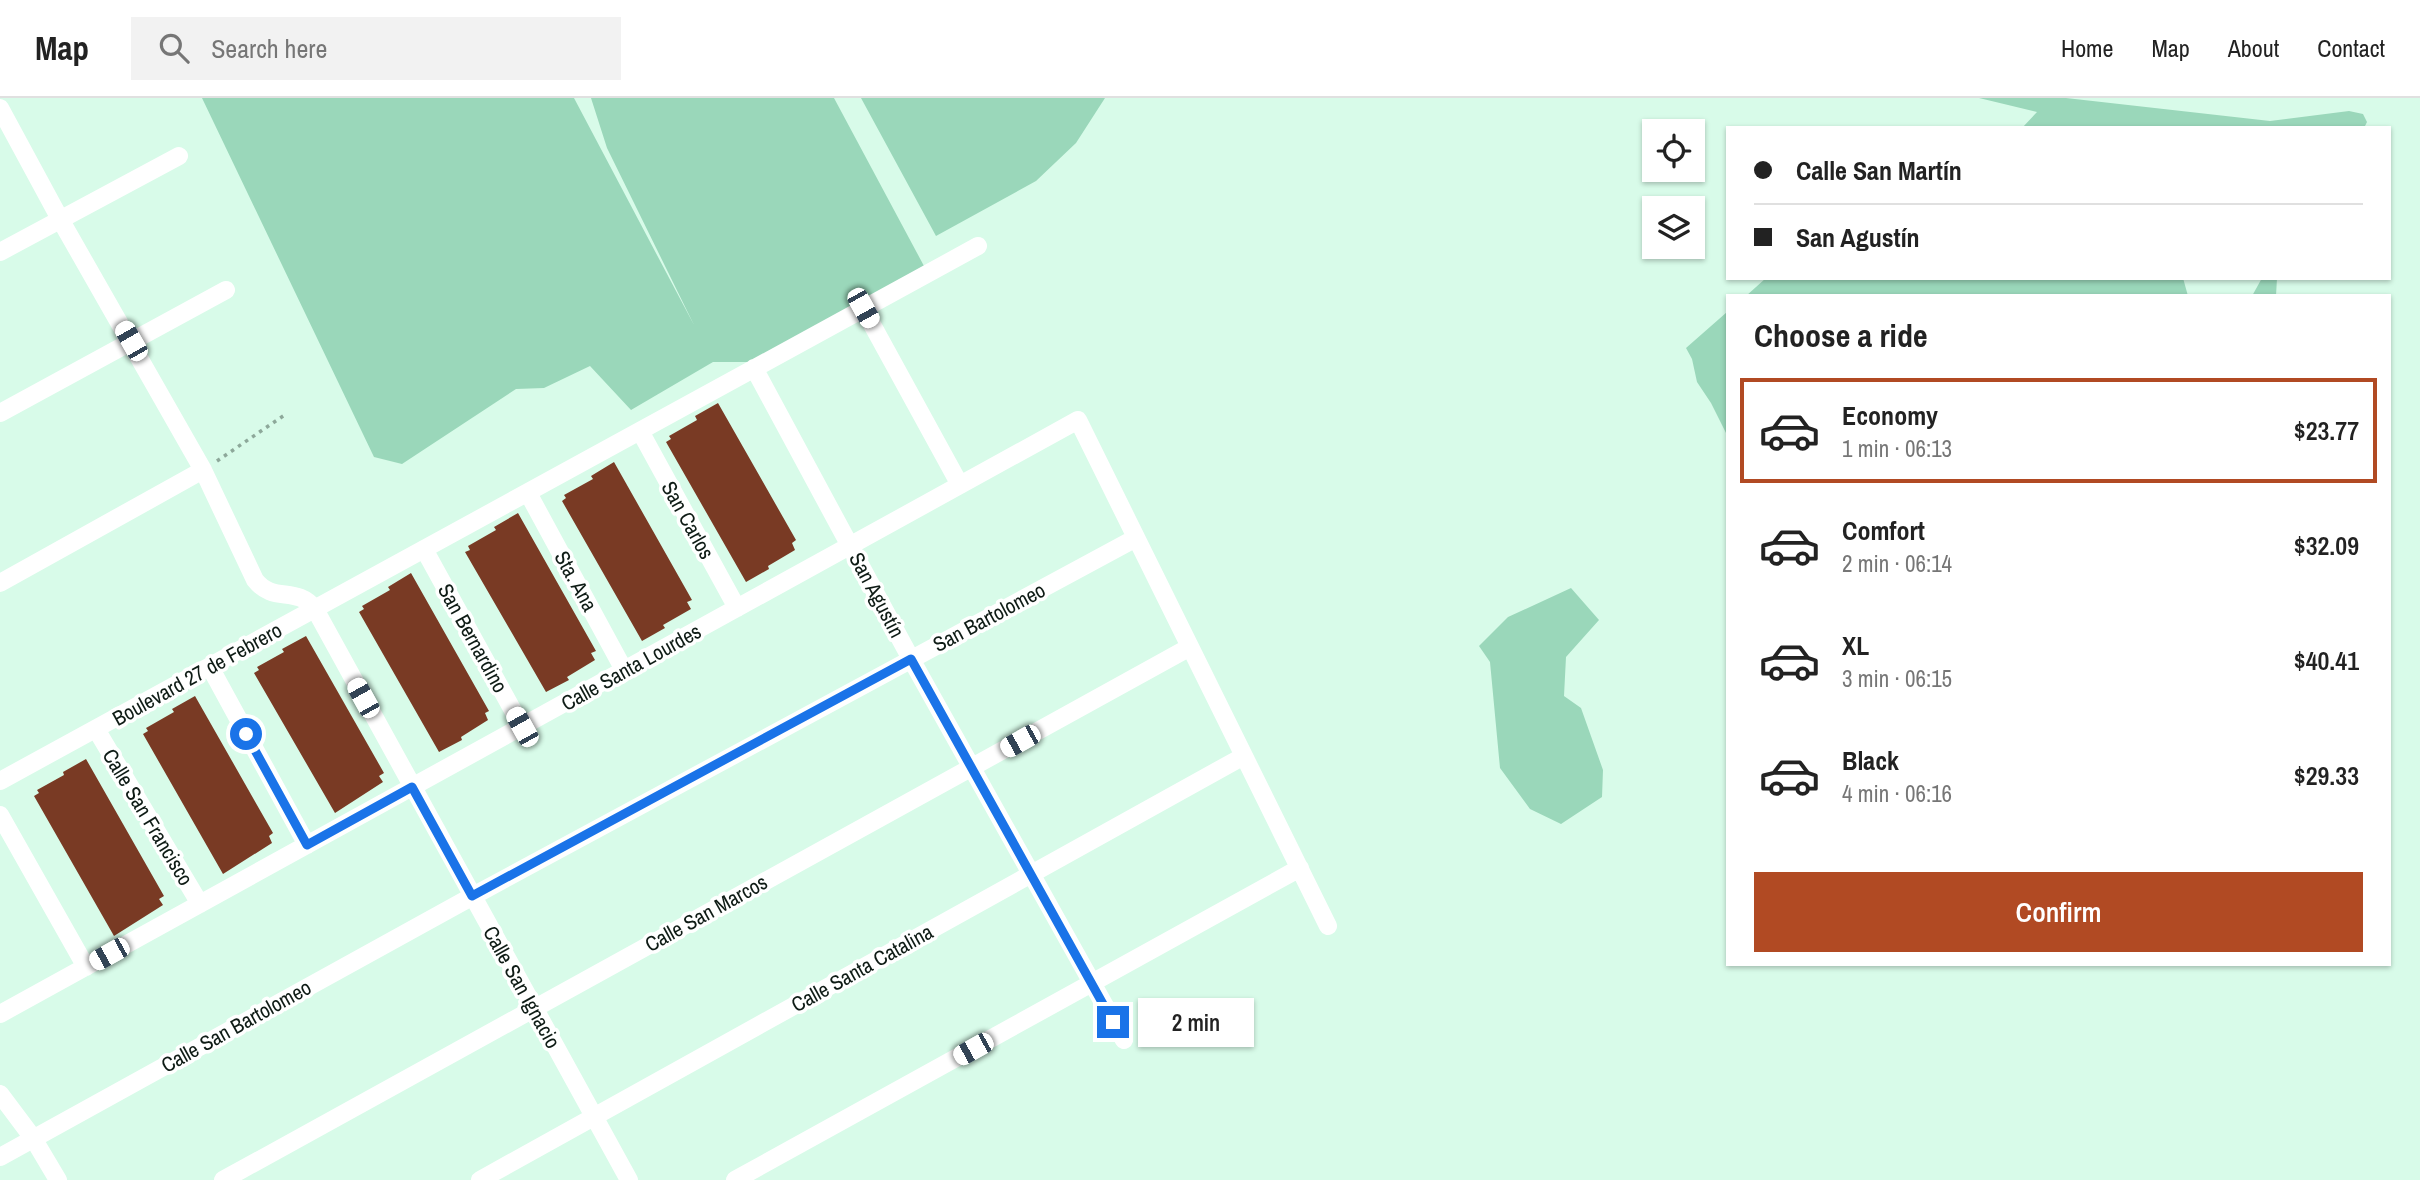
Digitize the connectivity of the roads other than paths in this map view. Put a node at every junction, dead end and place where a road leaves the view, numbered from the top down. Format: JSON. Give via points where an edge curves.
{"nodes":[{"id":1,"x":0,"y":108,"type":"edge"},
{"id":2,"x":179,"y":156,"type":"dead end"},
{"id":3,"x":60,"y":219,"type":"junction"},
{"id":4,"x":978,"y":246,"type":"dead end"},
{"id":5,"x":0,"y":252,"type":"edge"},
{"id":6,"x":226,"y":290,"type":"dead end"},
{"id":7,"x":863,"y":308,"type":"junction"},
{"id":8,"x":131,"y":341,"type":"junction"},
{"id":9,"x":754,"y":368,"type":"junction"},
{"id":10,"x":0,"y":413,"type":"edge"},
{"id":11,"x":640,"y":431,"type":"junction"},
{"id":12,"x":203,"y":470,"type":"junction"},
{"id":13,"x":960,"y":485,"type":"junction"},
{"id":14,"x":528,"y":493,"type":"junction"},
{"id":15,"x":1136,"y":538,"type":"junction"},
{"id":16,"x":850,"y":545,"type":"junction"},
{"id":17,"x":424,"y":549,"type":"junction"},
{"id":18,"x":0,"y":583,"type":"edge"},
{"id":19,"x":737,"y":608,"type":"junction"},
{"id":20,"x":315,"y":609,"type":"junction"},
{"id":21,"x":1190,"y":647,"type":"junction"},
{"id":22,"x":911,"y":659,"type":"junction"},
{"id":23,"x":210,"y":667,"type":"junction"},
{"id":24,"x":624,"y":670,"type":"junction"},
{"id":25,"x":522,"y":727,"type":"junction"},
{"id":26,"x":96,"y":729,"type":"junction"},
{"id":27,"x":1244,"y":756,"type":"junction"},
{"id":28,"x":971,"y":767,"type":"junction"},
{"id":29,"x":0,"y":781,"type":"edge"},
{"id":30,"x":412,"y":787,"type":"junction"},
{"id":31,"x":0,"y":815,"type":"edge"},
{"id":32,"x":307,"y":845,"type":"junction"},
{"id":33,"x":1300,"y":868,"type":"junction"},
{"id":34,"x":1030,"y":874,"type":"junction"},
{"id":35,"x":472,"y":896,"type":"junction"},
{"id":36,"x":200,"y":904,"type":"junction"},
{"id":37,"x":1328,"y":926,"type":"dead end"},
{"id":38,"x":86,"y":967,"type":"junction"},
{"id":39,"x":1092,"y":984,"type":"junction"},
{"id":40,"x":534,"y":1008,"type":"junction"},
{"id":41,"x":0,"y":1014,"type":"edge"},
{"id":42,"x":1124,"y":1040,"type":"dead end"},
{"id":43,"x":0,"y":1094,"type":"edge"},
{"id":44,"x":594,"y":1117,"type":"junction"},
{"id":45,"x":33,"y":1138,"type":"junction"},
{"id":46,"x":0,"y":1157,"type":"edge"},
{"id":47,"x":58,"y":1180,"type":"edge"},
{"id":48,"x":223,"y":1180,"type":"edge"},
{"id":49,"x":480,"y":1180,"type":"edge"},
{"id":50,"x":629,"y":1180,"type":"edge"},
{"id":51,"x":735,"y":1180,"type":"edge"}],
"edges":[{"from":1,"to":3,"type":"street"},
{"from":2,"to":3,"type":"street"},
{"from":3,"to":5,"type":"street"},
{"from":3,"to":8,"type":"street"},
{"from":4,"to":7,"type":"street","name":"Boulevard 27 de Febrero"},
{"from":6,"to":8,"type":"street"},
{"from":7,"to":9,"type":"street","name":"Boulevard 27 de Febrero"},
{"from":7,"to":13,"type":"street"},
{"from":8,"to":10,"type":"street"},
{"from":8,"to":12,"type":"street"},
{"from":9,"to":11,"type":"street","name":"Boulevard 27 de Febrero"},
{"from":9,"to":16,"type":"street","name":"San Agustín"},
{"from":11,"to":14,"type":"street","name":"Boulevard 27 de Febrero"},
{"from":11,"to":19,"type":"street","name":"San Carlos"},
{"from":12,"to":18,"type":"street"},
{"from":12,"to":20,"type":"street","via":[[255,580],[264,590],[304,598]]},
{"from":13,"to":15,"type":"street","name":"Calle Santa Lourdes","via":[[1077,420]]},
{"from":13,"to":16,"type":"street","name":"Calle Santa Lourdes"},
{"from":14,"to":17,"type":"street","name":"Boulevard 27 de Febrero"},
{"from":14,"to":24,"type":"street","name":"Sta. Ana"},
{"from":15,"to":21,"type":"street"},
{"from":15,"to":22,"type":"street","name":"San Bartolomeo"},
{"from":16,"to":19,"type":"street","name":"Calle Santa Lourdes"},
{"from":16,"to":22,"type":"street","name":"San Agustín"},
{"from":17,"to":20,"type":"street","name":"Boulevard 27 de Febrero"},
{"from":17,"to":25,"type":"street","name":"San Bernardino"},
{"from":19,"to":24,"type":"street","name":"Calle Santa Lourdes"},
{"from":20,"to":23,"type":"street","name":"Boulevard 27 de Febrero"},
{"from":20,"to":30,"type":"street","name":"Calle San Ignacio"},
{"from":21,"to":27,"type":"street"},
{"from":21,"to":28,"type":"street","name":"Calle San Marcos"},
{"from":22,"to":28,"type":"street","name":"San Agustín"},
{"from":22,"to":35,"type":"street","name":"San Bartolomeo"},
{"from":23,"to":26,"type":"street","name":"Boulevard 27 de Febrero"},
{"from":23,"to":32,"type":"street"},
{"from":24,"to":25,"type":"street","name":"Calle Santa Lourdes"},
{"from":25,"to":30,"type":"street","name":"Calle Santa Lourdes"},
{"from":26,"to":29,"type":"street","name":"Boulevard 27 de Febrero"},
{"from":26,"to":36,"type":"street","name":"Calle San Francisco"},
{"from":27,"to":33,"type":"street"},
{"from":27,"to":34,"type":"street","name":"Calle Santa Catalina"},
{"from":28,"to":34,"type":"street","name":"San Agustín"},
{"from":28,"to":40,"type":"street","name":"Calle San Marcos"},
{"from":30,"to":32,"type":"street","name":"Calle Santa Lourdes"},
{"from":30,"to":35,"type":"street","name":"Calle San Ignacio"},
{"from":31,"to":38,"type":"street"},
{"from":32,"to":36,"type":"street","name":"Calle Santa Lourdes"},
{"from":33,"to":37,"type":"street"},
{"from":33,"to":39,"type":"street"},
{"from":34,"to":39,"type":"street","name":"San Agustín"},
{"from":34,"to":44,"type":"street","name":"Calle Santa Catalina"},
{"from":35,"to":40,"type":"street","name":"Calle San Ignacio"},
{"from":35,"to":45,"type":"street","name":"Calle San Bartolomeo"},
{"from":36,"to":38,"type":"street","name":"Calle Santa Lourdes"},
{"from":38,"to":41,"type":"street","name":"Calle Santa Lourdes"},
{"from":39,"to":42,"type":"street","name":"San Agustín"},
{"from":39,"to":51,"type":"street"},
{"from":40,"to":44,"type":"street","name":"Calle San Ignacio"},
{"from":40,"to":48,"type":"street","name":"Calle San Marcos"},
{"from":43,"to":45,"type":"street"},
{"from":44,"to":49,"type":"street","name":"Calle Santa Catalina"},
{"from":44,"to":50,"type":"street","name":"Calle San Ignacio"},
{"from":45,"to":46,"type":"street","name":"Calle San Bartolomeo"},
{"from":45,"to":47,"type":"street"}]}
